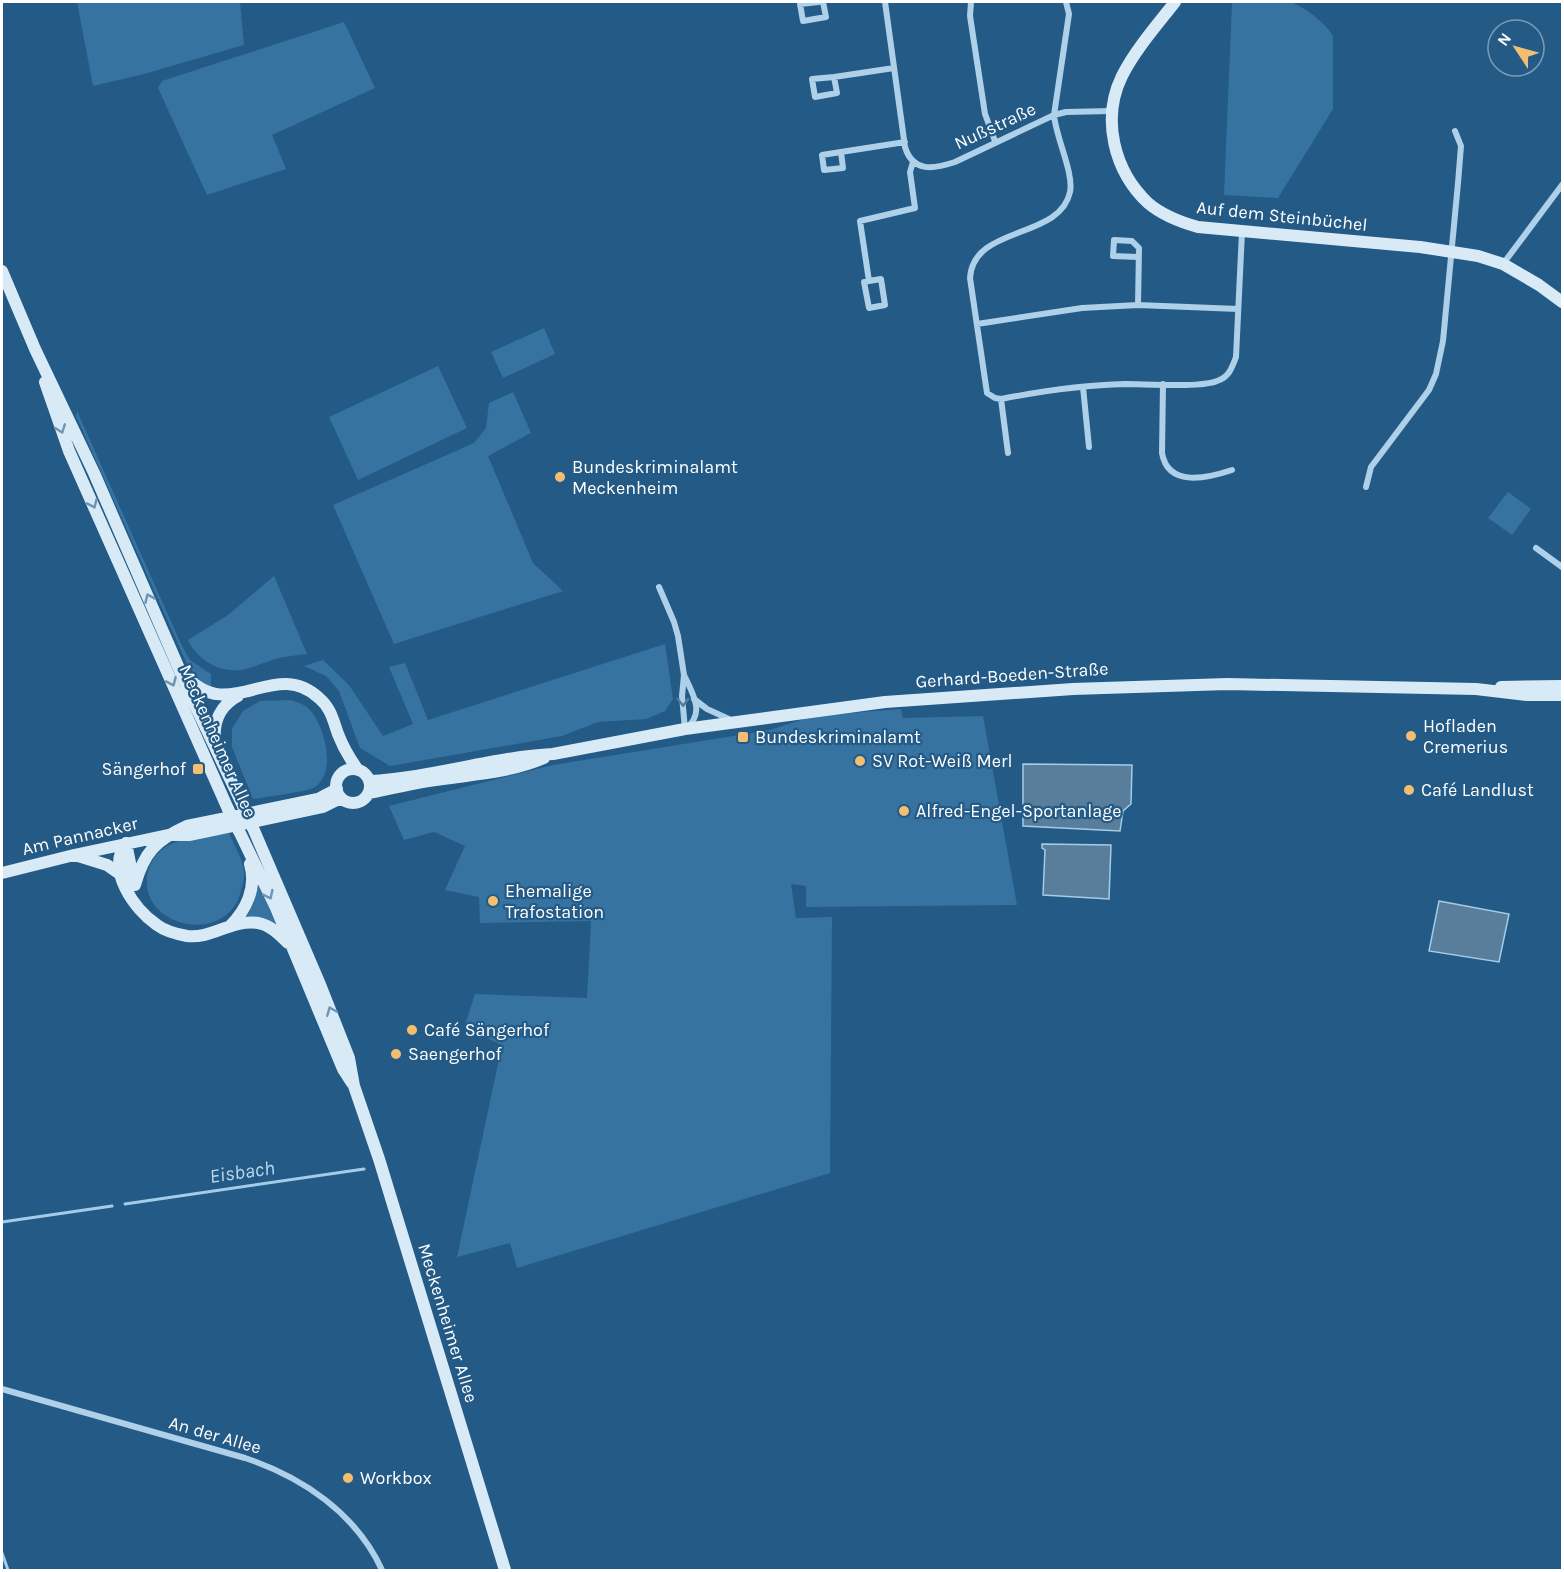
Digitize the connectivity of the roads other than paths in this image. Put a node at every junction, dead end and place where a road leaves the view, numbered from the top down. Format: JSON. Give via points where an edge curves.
{"nodes":[{"id":1,"x":885,"y":2,"type":"edge"},
{"id":2,"x":971,"y":2,"type":"edge"},
{"id":3,"x":1066,"y":2,"type":"edge"},
{"id":4,"x":1175,"y":2,"type":"edge"},
{"id":5,"x":894,"y":68,"type":"junction"},
{"id":6,"x":834,"y":77,"type":"junction"},
{"id":7,"x":1112,"y":111,"type":"junction"},
{"id":8,"x":1054,"y":115,"type":"junction"},
{"id":9,"x":1455,"y":131,"type":"dead end"},
{"id":10,"x":996,"y":141,"type":"junction"},
{"id":11,"x":904,"y":142,"type":"junction"},
{"id":12,"x":840,"y":152,"type":"dead end"},
{"id":13,"x":913,"y":162,"type":"junction"},
{"id":14,"x":1563,"y":185,"type":"edge"},
{"id":15,"x":1242,"y":232,"type":"junction"},
{"id":16,"x":1452,"y":251,"type":"junction"},
{"id":17,"x":1138,"y":257,"type":"junction"},
{"id":18,"x":1503,"y":264,"type":"junction"},
{"id":19,"x":2,"y":271,"type":"edge"},
{"id":20,"x":869,"y":281,"type":"junction"},
{"id":21,"x":1563,"y":302,"type":"edge"},
{"id":22,"x":1138,"y":305,"type":"junction"},
{"id":23,"x":1238,"y":309,"type":"junction"},
{"id":24,"x":977,"y":324,"type":"junction"},
{"id":25,"x":1163,"y":384,"type":"junction"},
{"id":26,"x":1083,"y":387,"type":"junction"},
{"id":27,"x":1001,"y":399,"type":"junction"},
{"id":28,"x":58,"y":406,"type":"junction"},
{"id":29,"x":1089,"y":447,"type":"dead end"},
{"id":30,"x":1008,"y":453,"type":"dead end"},
{"id":31,"x":1233,"y":470,"type":"dead end"},
{"id":32,"x":1365,"y":488,"type":"dead end"},
{"id":33,"x":1536,"y":548,"type":"dead end"},
{"id":34,"x":1563,"y":567,"type":"edge"},
{"id":35,"x":659,"y":587,"type":"dead end"},
{"id":36,"x":182,"y":670,"type":"junction"},
{"id":37,"x":684,"y":675,"type":"junction"},
{"id":38,"x":1563,"y":686,"type":"edge"},
{"id":39,"x":1476,"y":689,"type":"junction"},
{"id":40,"x":243,"y":693,"type":"junction"},
{"id":41,"x":1563,"y":695,"type":"edge"},
{"id":42,"x":694,"y":699,"type":"junction"},
{"id":43,"x":734,"y":721,"type":"junction"},
{"id":44,"x":685,"y":729,"type":"junction"},
{"id":45,"x":338,"y":734,"type":"junction"},
{"id":46,"x":215,"y":745,"type":"junction"},
{"id":47,"x":358,"y":770,"type":"junction"},
{"id":48,"x":342,"y":775,"type":"junction"},
{"id":49,"x":369,"y":787,"type":"junction"},
{"id":50,"x":339,"y":794,"type":"junction"},
{"id":51,"x":168,"y":835,"type":"junction"},
{"id":52,"x":241,"y":837,"type":"junction"},
{"id":53,"x":126,"y":843,"type":"junction"},
{"id":54,"x":74,"y":855,"type":"junction"},
{"id":55,"x":2,"y":873,"type":"edge"},
{"id":56,"x":120,"y":874,"type":"junction"},
{"id":57,"x":135,"y":885,"type":"junction"},
{"id":58,"x":144,"y":912,"type":"junction"},
{"id":59,"x":230,"y":926,"type":"junction"},
{"id":60,"x":293,"y":949,"type":"junction"},
{"id":61,"x":354,"y":1086,"type":"junction"},
{"id":62,"x":2,"y":1389,"type":"edge"},
{"id":63,"x":382,"y":1570,"type":"edge"},
{"id":64,"x":505,"y":1570,"type":"edge"}],
"edges":[{"from":1,"to":5,"type":"street"},
{"from":2,"to":10,"type":"street","via":[[985,114]]},
{"from":3,"to":8,"type":"street","via":[[1069,14]]},
{"from":4,"to":7,"type":"main road","name":"Auf dem Steinbüchel","via":[[1129,64]]},
{"from":5,"to":6,"type":"street"},
{"from":5,"to":11,"type":"street"},
{"from":6,"to":6,"type":"street","via":[[812,80],[815,97],[837,93]]},
{"from":7,"to":8,"type":"street","name":"Nußstraße"},
{"from":7,"to":15,"type":"main road","name":"Auf dem Steinbüchel","via":[[1121,165],[1150,204],[1180,222]]},
{"from":8,"to":10,"type":"street","name":"Nußstraße"},
{"from":8,"to":24,"type":"street","via":[[1069,176],[1069,195],[1059,212],[982,250],[976,257],[970,278]]},
{"from":9,"to":16,"type":"street","via":[[1461,146]]},
{"from":10,"to":13,"type":"street","name":"Nußstraße","via":[[939,167]]},
{"from":11,"to":12,"type":"street"},
{"from":11,"to":13,"type":"street"},
{"from":13,"to":20,"type":"street","via":[[910,172],[915,208],[860,221]]},
{"from":14,"to":18,"type":"street"},
{"from":15,"to":16,"type":"main road","name":"Auf dem Steinbüchel"},
{"from":15,"to":23,"type":"street"},
{"from":16,"to":18,"type":"main road","name":"Auf dem Steinbüchel"},
{"from":16,"to":32,"type":"street","via":[[1436,374],[1429,390],[1371,467]]},
{"from":17,"to":17,"type":"street","via":[[1139,248],[1132,240],[1114,240],[1113,256]]},
{"from":17,"to":22,"type":"street"},
{"from":18,"to":21,"type":"main road","name":"Auf dem Steinbüchel"},
{"from":19,"to":28,"type":"main road","name":"Meckenheimer Allee"},
{"from":20,"to":20,"type":"street","via":[[864,282],[869,308],[885,305],[881,279]]},
{"from":22,"to":23,"type":"street"},
{"from":22,"to":24,"type":"street","via":[[1082,308]]},
{"from":23,"to":25,"type":"street","via":[[1236,357],[1228,374],[1215,382]]},
{"from":24,"to":27,"type":"street","via":[[987,393]]},
{"from":25,"to":26,"type":"street"},
{"from":25,"to":31,"type":"street","via":[[1162,453],[1169,470],[1181,477],[1209,478]]},
{"from":26,"to":27,"type":"street"},
{"from":26,"to":29,"type":"street"},
{"from":27,"to":30,"type":"street"},
{"from":36,"to":28,"type":"main road","name":"Meckenheimer Allee","one_way":true},
{"from":28,"to":52,"type":"main road","name":"Meckenheimer Allee","one_way":true,"bridge":true,"via":[[74,461]]},
{"from":33,"to":34,"type":"street"},
{"from":35,"to":37,"type":"street","via":[[674,622]]},
{"from":36,"to":40,"type":"main road","via":[[190,680],[213,694]]},
{"from":36,"to":46,"type":"main road","name":"Meckenheimer Allee"},
{"from":37,"to":42,"type":"street"},
{"from":37,"to":44,"type":"street","one_way":true},
{"from":38,"to":39,"type":"main road","name":"Gerhard-Boeden-Straße"},
{"from":39,"to":41,"type":"main road","name":"Gerhard-Boeden-Straße"},
{"from":39,"to":43,"type":"main road","name":"Gerhard-Boeden-Straße","via":[[1227,684],[1095,688],[885,702]]},
{"from":40,"to":45,"type":"main road","via":[[279,683],[308,690],[327,707]]},
{"from":40,"to":46,"type":"main road","via":[[226,703],[220,712]]},
{"from":42,"to":43,"type":"street"},
{"from":42,"to":44,"type":"street","via":[[696,718]]},
{"from":43,"to":44,"type":"main road","name":"Gerhard-Boeden-Straße"},
{"from":44,"to":49,"type":"main road","name":"Gerhard-Boeden-Straße","via":[[554,754],[530,764],[480,775]]},
{"from":45,"to":47,"type":"main road"},
{"from":45,"to":48,"type":"main road"},
{"from":61,"to":46,"type":"main road","name":"Meckenheimer Allee","one_way":true,"bridge":true,"via":[[349,1058],[334,1020]]},
{"from":47,"to":48,"type":"main road"},
{"from":47,"to":49,"type":"main road","via":[[365,774]]},
{"from":48,"to":50,"type":"main road","via":[[338,780]]},
{"from":49,"to":50,"type":"main road","name":"Gerhard-Boeden-Straße","via":[[359,802],[352,803]]},
{"from":50,"to":51,"type":"main road","name":"Am Pannacker","via":[[187,826]]},
{"from":51,"to":53,"type":"main road","name":"Am Pannacker"},
{"from":51,"to":57,"type":"main road","via":[[145,856]]},
{"from":52,"to":59,"type":"main road","via":[[252,884],[244,909]]},
{"from":52,"to":60,"type":"main road","name":"Meckenheimer Allee","one_way":true},
{"from":53,"to":54,"type":"main road","name":"Am Pannacker"},
{"from":53,"to":56,"type":"main road","via":[[118,856]]},
{"from":53,"to":57,"type":"main road"},
{"from":54,"to":55,"type":"main road","name":"Am Pannacker"},
{"from":54,"to":56,"type":"main road","via":[[102,863]]},
{"from":56,"to":58,"type":"main road"},
{"from":57,"to":58,"type":"main road"},
{"from":58,"to":59,"type":"main road","via":[[160,927],[184,935],[206,936]]},
{"from":59,"to":60,"type":"main road","via":[[263,924]]},
{"from":60,"to":61,"type":"main road","name":"Meckenheimer Allee","via":[[343,1069]]},
{"from":61,"to":64,"type":"main road","name":"Meckenheimer Allee"},
{"from":62,"to":63,"type":"street","name":"An der Allee","via":[[281,1471],[336,1508]]}]}
